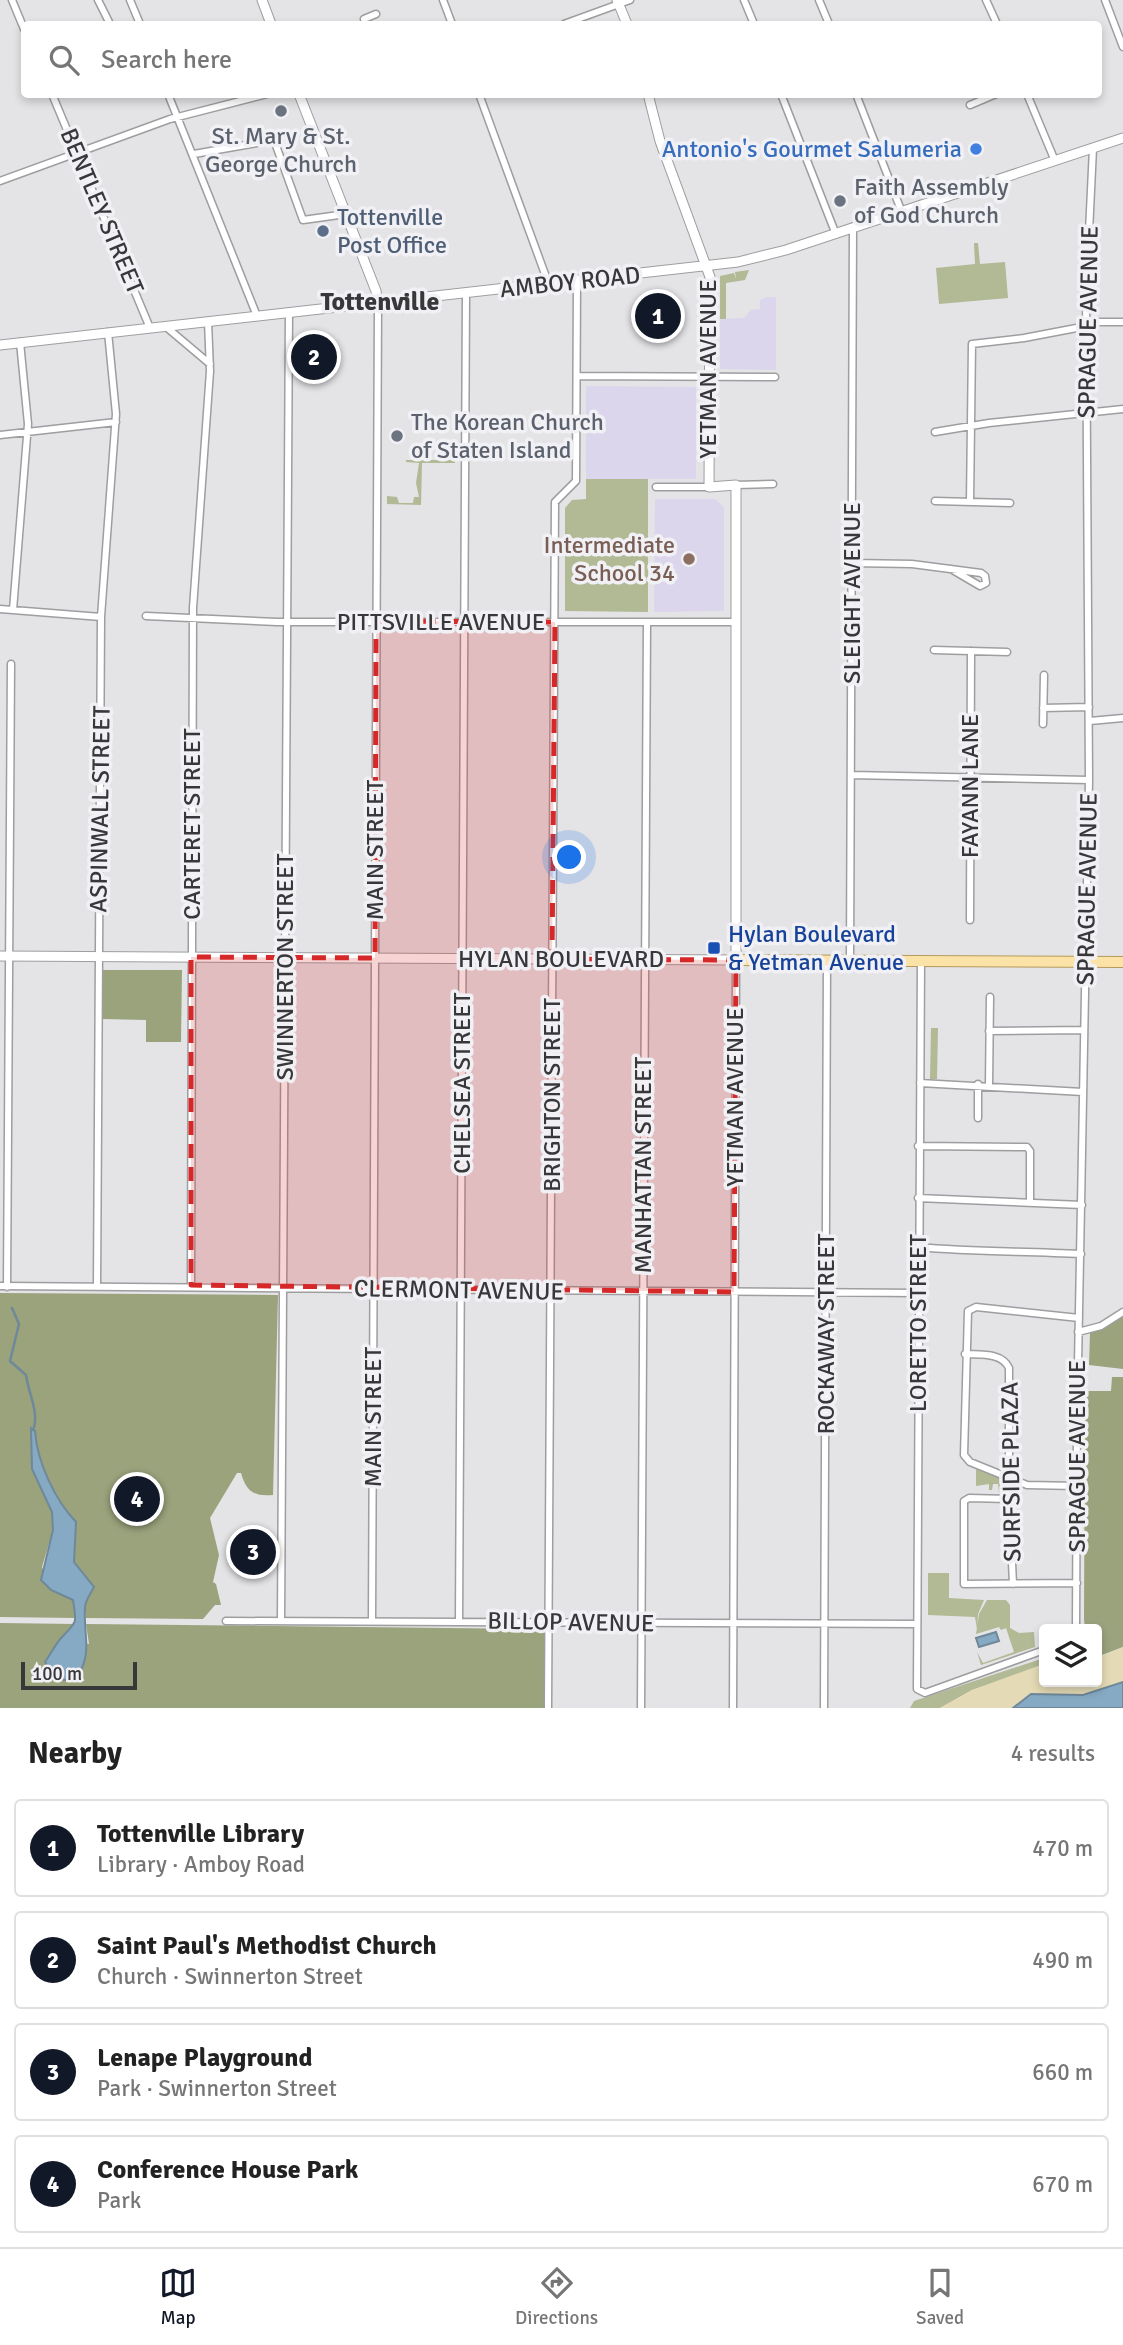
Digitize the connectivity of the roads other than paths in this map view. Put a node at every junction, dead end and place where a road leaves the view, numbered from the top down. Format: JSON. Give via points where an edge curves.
{"nodes":[{"id":1,"x":12,"y":0,"type":"edge"},
{"id":2,"x":98,"y":0,"type":"edge"},
{"id":3,"x":130,"y":0,"type":"edge"},
{"id":4,"x":262,"y":0,"type":"edge"},
{"id":5,"x":443,"y":0,"type":"edge"},
{"id":6,"x":631,"y":0,"type":"edge"},
{"id":7,"x":744,"y":0,"type":"edge"},
{"id":8,"x":819,"y":0,"type":"edge"},
{"id":9,"x":986,"y":0,"type":"edge"},
{"id":10,"x":1105,"y":0,"type":"edge"},
{"id":11,"x":618,"y":2,"type":"edge"},
{"id":12,"x":376,"y":13,"type":"dead end"},
{"id":13,"x":108,"y":21,"type":"edge"},
{"id":14,"x":137,"y":21,"type":"edge"},
{"id":15,"x":270,"y":21,"type":"edge"},
{"id":16,"x":365,"y":21,"type":"edge"},
{"id":17,"x":451,"y":21,"type":"edge"},
{"id":18,"x":571,"y":21,"type":"edge"},
{"id":19,"x":626,"y":21,"type":"edge"},
{"id":20,"x":753,"y":21,"type":"edge"},
{"id":21,"x":828,"y":21,"type":"edge"},
{"id":22,"x":996,"y":21,"type":"edge"},
{"id":23,"x":21,"y":22,"type":"edge"},
{"id":24,"x":1123,"y":47,"type":"edge"},
{"id":25,"x":54,"y":98,"type":"edge"},
{"id":26,"x":170,"y":98,"type":"edge"},
{"id":27,"x":252,"y":98,"type":"edge"},
{"id":28,"x":301,"y":98,"type":"edge"},
{"id":29,"x":480,"y":98,"type":"edge"},
{"id":30,"x":649,"y":98,"type":"edge"},
{"id":31,"x":783,"y":98,"type":"edge"},
{"id":32,"x":858,"y":98,"type":"edge"},
{"id":33,"x":987,"y":98,"type":"edge"},
{"id":34,"x":1029,"y":98,"type":"edge"},
{"id":35,"x":970,"y":105,"type":"dead end"},
{"id":36,"x":178,"y":117,"type":"junction"},
{"id":37,"x":1123,"y":138,"type":"edge"},
{"id":38,"x":1093,"y":148,"type":"junction"},
{"id":39,"x":77,"y":153,"type":"junction"},
{"id":40,"x":194,"y":154,"type":"junction"},
{"id":41,"x":1055,"y":161,"type":"junction"},
{"id":42,"x":0,"y":181,"type":"edge"},
{"id":43,"x":901,"y":209,"type":"junction"},
{"id":44,"x":346,"y":214,"type":"junction"},
{"id":45,"x":853,"y":226,"type":"junction"},
{"id":46,"x":835,"y":232,"type":"junction"},
{"id":47,"x":707,"y":266,"type":"junction"},
{"id":48,"x":577,"y":281,"type":"junction"},
{"id":49,"x":550,"y":285,"type":"junction"},
{"id":50,"x":466,"y":294,"type":"junction"},
{"id":51,"x":378,"y":304,"type":"junction"},
{"id":52,"x":289,"y":312,"type":"junction"},
{"id":53,"x":257,"y":316,"type":"junction"},
{"id":54,"x":208,"y":321,"type":"junction"},
{"id":55,"x":1123,"y":322,"type":"edge"},
{"id":56,"x":1087,"y":324,"type":"junction"},
{"id":57,"x":165,"y":326,"type":"junction"},
{"id":58,"x":150,"y":328,"type":"junction"},
{"id":59,"x":108,"y":332,"type":"junction"},
{"id":60,"x":20,"y":342,"type":"junction"},
{"id":61,"x":0,"y":345,"type":"edge"},
{"id":62,"x":211,"y":363,"type":"junction"},
{"id":63,"x":578,"y":376,"type":"junction"},
{"id":64,"x":710,"y":376,"type":"junction"},
{"id":65,"x":775,"y":377,"type":"dead end"},
{"id":66,"x":1123,"y":410,"type":"edge"},
{"id":67,"x":1087,"y":411,"type":"junction"},
{"id":68,"x":116,"y":422,"type":"junction"},
{"id":69,"x":972,"y":426,"type":"junction"},
{"id":70,"x":28,"y":432,"type":"junction"},
{"id":71,"x":936,"y":432,"type":"dead end"},
{"id":72,"x":0,"y":435,"type":"edge"},
{"id":73,"x":773,"y":484,"type":"dead end"},
{"id":74,"x":736,"y":485,"type":"junction"},
{"id":75,"x":656,"y":487,"type":"dead end"},
{"id":76,"x":709,"y":487,"type":"junction"},
{"id":77,"x":935,"y":501,"type":"dead end"},
{"id":78,"x":970,"y":502,"type":"junction"},
{"id":79,"x":1010,"y":503,"type":"dead end"},
{"id":80,"x":852,"y":563,"type":"junction"},
{"id":81,"x":951,"y":569,"type":"junction"},
{"id":82,"x":0,"y":609,"type":"edge"},
{"id":83,"x":13,"y":610,"type":"junction"},
{"id":84,"x":146,"y":615,"type":"dead end"},
{"id":85,"x":102,"y":617,"type":"junction"},
{"id":86,"x":193,"y":619,"type":"junction"},
{"id":87,"x":376,"y":621,"type":"junction"},
{"id":88,"x":465,"y":621,"type":"junction"},
{"id":89,"x":286,"y":622,"type":"junction"},
{"id":90,"x":555,"y":622,"type":"junction"},
{"id":91,"x":647,"y":622,"type":"junction"},
{"id":92,"x":736,"y":622,"type":"junction"},
{"id":93,"x":934,"y":650,"type":"dead end"},
{"id":94,"x":971,"y":651,"type":"junction"},
{"id":95,"x":1007,"y":652,"type":"dead end"},
{"id":96,"x":11,"y":664,"type":"dead end"},
{"id":97,"x":1044,"y":676,"type":"dead end"},
{"id":98,"x":1089,"y":707,"type":"junction"},
{"id":99,"x":1044,"y":708,"type":"junction"},
{"id":100,"x":1123,"y":718,"type":"edge"},
{"id":101,"x":1090,"y":721,"type":"junction"},
{"id":102,"x":1043,"y":724,"type":"dead end"},
{"id":103,"x":851,"y":775,"type":"junction"},
{"id":104,"x":970,"y":777,"type":"junction"},
{"id":105,"x":1089,"y":780,"type":"junction"},
{"id":106,"x":970,"y":920,"type":"dead end"},
{"id":107,"x":4,"y":957,"type":"edge"},
{"id":108,"x":98,"y":957,"type":"junction"},
{"id":109,"x":191,"y":957,"type":"junction"},
{"id":110,"x":285,"y":958,"type":"junction"},
{"id":111,"x":375,"y":958,"type":"junction"},
{"id":112,"x":463,"y":958,"type":"junction"},
{"id":113,"x":552,"y":959,"type":"junction"},
{"id":114,"x":645,"y":959,"type":"junction"},
{"id":115,"x":736,"y":960,"type":"junction"},
{"id":116,"x":827,"y":960,"type":"junction"},
{"id":117,"x":850,"y":960,"type":"junction"},
{"id":118,"x":921,"y":960,"type":"junction"},
{"id":119,"x":1086,"y":961,"type":"junction"},
{"id":120,"x":1123,"y":961,"type":"edge"},
{"id":121,"x":990,"y":997,"type":"dead end"},
{"id":122,"x":1084,"y":1030,"type":"junction"},
{"id":123,"x":989,"y":1031,"type":"junction"},
{"id":124,"x":920,"y":1083,"type":"junction"},
{"id":125,"x":978,"y":1084,"type":"junction"},
{"id":126,"x":989,"y":1085,"type":"junction"},
{"id":127,"x":1083,"y":1092,"type":"junction"},
{"id":128,"x":978,"y":1118,"type":"dead end"},
{"id":129,"x":919,"y":1146,"type":"junction"},
{"id":130,"x":918,"y":1198,"type":"junction"},
{"id":131,"x":1030,"y":1201,"type":"junction"},
{"id":132,"x":1082,"y":1205,"type":"junction"},
{"id":133,"x":918,"y":1247,"type":"junction"},
{"id":134,"x":1081,"y":1254,"type":"junction"},
{"id":135,"x":97,"y":1286,"type":"junction"},
{"id":136,"x":191,"y":1286,"type":"junction"},
{"id":137,"x":4,"y":1287,"type":"edge"},
{"id":138,"x":285,"y":1287,"type":"junction"},
{"id":139,"x":373,"y":1289,"type":"junction"},
{"id":140,"x":461,"y":1290,"type":"junction"},
{"id":141,"x":551,"y":1291,"type":"junction"},
{"id":142,"x":643,"y":1291,"type":"junction"},
{"id":143,"x":734,"y":1292,"type":"junction"},
{"id":144,"x":826,"y":1292,"type":"junction"},
{"id":145,"x":917,"y":1293,"type":"junction"},
{"id":146,"x":1123,"y":1312,"type":"edge"},
{"id":147,"x":1079,"y":1318,"type":"junction"},
{"id":148,"x":1078,"y":1332,"type":"junction"},
{"id":149,"x":965,"y":1354,"type":"junction"},
{"id":150,"x":1009,"y":1476,"type":"junction"},
{"id":151,"x":1077,"y":1486,"type":"junction"},
{"id":152,"x":1009,"y":1499,"type":"junction"},
{"id":153,"x":1077,"y":1583,"type":"junction"},
{"id":154,"x":1013,"y":1584,"type":"junction"},
{"id":155,"x":372,"y":1620,"type":"junction"},
{"id":156,"x":226,"y":1621,"type":"dead end"},
{"id":157,"x":281,"y":1621,"type":"junction"},
{"id":158,"x":459,"y":1621,"type":"junction"},
{"id":159,"x":550,"y":1622,"type":"junction"},
{"id":160,"x":641,"y":1623,"type":"junction"},
{"id":161,"x":733,"y":1623,"type":"junction"},
{"id":162,"x":824,"y":1623,"type":"junction"},
{"id":163,"x":916,"y":1624,"type":"junction"},
{"id":164,"x":1076,"y":1624,"type":"edge"},
{"id":165,"x":1039,"y":1652,"type":"edge"},
{"id":166,"x":548,"y":1708,"type":"edge"},
{"id":167,"x":641,"y":1708,"type":"edge"},
{"id":168,"x":733,"y":1708,"type":"edge"},
{"id":169,"x":824,"y":1708,"type":"edge"}],
"edges":[{"from":1,"to":23,"type":"street"},
{"from":2,"to":13,"type":"street"},
{"from":3,"to":14,"type":"street"},
{"from":4,"to":15,"type":"street"},
{"from":5,"to":17,"type":"street"},
{"from":6,"to":11,"type":"street"},
{"from":7,"to":20,"type":"street"},
{"from":8,"to":21,"type":"street"},
{"from":9,"to":22,"type":"street"},
{"from":10,"to":24,"type":"street"},
{"from":11,"to":18,"type":"street"},
{"from":11,"to":19,"type":"street"},
{"from":12,"to":16,"type":"street"},
{"from":25,"to":39,"type":"street","name":"BENTLEY STREET"},
{"from":26,"to":36,"type":"street"},
{"from":27,"to":36,"type":"street"},
{"from":28,"to":44,"type":"street","name":"MAIN STREET"},
{"from":29,"to":49,"type":"street"},
{"from":30,"to":47,"type":"street","name":"YETMAN AVENUE","via":[[660,141]]},
{"from":31,"to":46,"type":"street"},
{"from":32,"to":43,"type":"street"},
{"from":33,"to":35,"type":"street"},
{"from":34,"to":41,"type":"street"},
{"from":36,"to":39,"type":"street"},
{"from":36,"to":40,"type":"street"},
{"from":37,"to":38,"type":"street","name":"AMBOY ROAD"},
{"from":38,"to":41,"type":"street","name":"AMBOY ROAD"},
{"from":38,"to":56,"type":"street","name":"SPRAGUE AVENUE"},
{"from":39,"to":42,"type":"street"},
{"from":39,"to":58,"type":"street","name":"BENTLEY STREET"},
{"from":40,"to":44,"type":"street","via":[[274,140],[303,220]]},
{"from":40,"to":53,"type":"street"},
{"from":41,"to":43,"type":"street","name":"AMBOY ROAD"},
{"from":43,"to":45,"type":"street","name":"AMBOY ROAD"},
{"from":44,"to":51,"type":"street","name":"MAIN STREET"},
{"from":45,"to":46,"type":"street","name":"AMBOY ROAD"},
{"from":45,"to":80,"type":"street","name":"SLEIGHT AVENUE"},
{"from":46,"to":47,"type":"street","name":"AMBOY ROAD","via":[[762,257]]},
{"from":47,"to":48,"type":"street","name":"AMBOY ROAD"},
{"from":47,"to":64,"type":"street","name":"YETMAN AVENUE","via":[[711,282]]},
{"from":48,"to":49,"type":"street","name":"AMBOY ROAD"},
{"from":48,"to":63,"type":"street","name":"BRIGHTON STREET"},
{"from":49,"to":50,"type":"street","name":"AMBOY ROAD"},
{"from":50,"to":51,"type":"street","name":"AMBOY ROAD"},
{"from":50,"to":88,"type":"street","name":"CHELSEA STREET"},
{"from":51,"to":52,"type":"street","name":"AMBOY ROAD"},
{"from":51,"to":87,"type":"street","name":"MAIN STREET"},
{"from":52,"to":53,"type":"street","name":"AMBOY ROAD"},
{"from":52,"to":89,"type":"street","name":"SWINNERTON STREET"},
{"from":53,"to":54,"type":"street","name":"AMBOY ROAD"},
{"from":54,"to":57,"type":"street","name":"AMBOY ROAD"},
{"from":54,"to":62,"type":"street","name":"CARTERET STREET"},
{"from":55,"to":56,"type":"street"},
{"from":56,"to":67,"type":"street","name":"SPRAGUE AVENUE"},
{"from":56,"to":69,"type":"street","via":[[972,344]]},
{"from":57,"to":58,"type":"street","name":"AMBOY ROAD"},
{"from":57,"to":62,"type":"street"},
{"from":58,"to":59,"type":"street","name":"AMBOY ROAD"},
{"from":59,"to":60,"type":"street","name":"AMBOY ROAD"},
{"from":59,"to":68,"type":"street","name":"ASPINWALL STREET"},
{"from":60,"to":61,"type":"street","name":"AMBOY ROAD"},
{"from":60,"to":70,"type":"street"},
{"from":62,"to":86,"type":"street","name":"CARTERET STREET"},
{"from":63,"to":64,"type":"street"},
{"from":63,"to":90,"type":"street","name":"BRIGHTON STREET","via":[[576,481],[555,502]]},
{"from":64,"to":65,"type":"street"},
{"from":64,"to":76,"type":"street","name":"YETMAN AVENUE"},
{"from":66,"to":67,"type":"street"},
{"from":67,"to":69,"type":"street"},
{"from":67,"to":98,"type":"street","name":"SPRAGUE AVENUE"},
{"from":68,"to":70,"type":"street"},
{"from":68,"to":85,"type":"street","name":"ASPINWALL STREET"},
{"from":69,"to":71,"type":"street"},
{"from":69,"to":78,"type":"street"},
{"from":70,"to":72,"type":"street"},
{"from":70,"to":83,"type":"street"},
{"from":73,"to":74,"type":"street"},
{"from":74,"to":76,"type":"street"},
{"from":74,"to":92,"type":"street","name":"YETMAN AVENUE"},
{"from":75,"to":76,"type":"street"},
{"from":77,"to":78,"type":"street"},
{"from":78,"to":79,"type":"street"},
{"from":80,"to":81,"type":"street"},
{"from":80,"to":103,"type":"street","name":"SLEIGHT AVENUE"},
{"from":81,"to":81,"type":"street","via":[[981,573],[986,583],[971,584]]},
{"from":82,"to":83,"type":"street"},
{"from":83,"to":85,"type":"street"},
{"from":84,"to":86,"type":"street","name":"PITTSVILLE AVENUE"},
{"from":85,"to":108,"type":"street","name":"ASPINWALL STREET"},
{"from":86,"to":89,"type":"street","name":"PITTSVILLE AVENUE"},
{"from":86,"to":109,"type":"street","name":"CARTERET STREET"},
{"from":87,"to":88,"type":"street","name":"PITTSVILLE AVENUE"},
{"from":87,"to":89,"type":"street","name":"PITTSVILLE AVENUE"},
{"from":87,"to":111,"type":"street","name":"MAIN STREET"},
{"from":88,"to":90,"type":"street","name":"PITTSVILLE AVENUE"},
{"from":88,"to":112,"type":"street","name":"CHELSEA STREET"},
{"from":89,"to":110,"type":"street","name":"SWINNERTON STREET"},
{"from":90,"to":91,"type":"street","name":"PITTSVILLE AVENUE"},
{"from":90,"to":113,"type":"street","name":"BRIGHTON STREET"},
{"from":91,"to":92,"type":"street","name":"PITTSVILLE AVENUE"},
{"from":91,"to":114,"type":"street","name":"MANHATTAN STREET"},
{"from":92,"to":115,"type":"street","name":"YETMAN AVENUE"},
{"from":93,"to":94,"type":"street"},
{"from":94,"to":95,"type":"street"},
{"from":94,"to":104,"type":"street","name":"FAYANN LANE"},
{"from":96,"to":107,"type":"street"},
{"from":97,"to":99,"type":"street"},
{"from":98,"to":99,"type":"street"},
{"from":98,"to":101,"type":"street","name":"SPRAGUE AVENUE"},
{"from":99,"to":102,"type":"street"},
{"from":100,"to":101,"type":"street"},
{"from":101,"to":105,"type":"street","name":"SPRAGUE AVENUE"},
{"from":103,"to":104,"type":"street"},
{"from":103,"to":117,"type":"street","name":"SLEIGHT AVENUE"},
{"from":104,"to":105,"type":"street"},
{"from":104,"to":106,"type":"street","name":"FAYANN LANE"},
{"from":105,"to":119,"type":"street","name":"SPRAGUE AVENUE"},
{"from":107,"to":108,"type":"street","name":"HYLAN BOULEVARD"},
{"from":107,"to":137,"type":"street"},
{"from":108,"to":109,"type":"street","name":"HYLAN BOULEVARD"},
{"from":108,"to":135,"type":"street","name":"ASPINWALL STREET"},
{"from":109,"to":110,"type":"street","name":"HYLAN BOULEVARD"},
{"from":109,"to":136,"type":"street","name":"CARTERET STREET"},
{"from":110,"to":111,"type":"street","name":"HYLAN BOULEVARD"},
{"from":110,"to":138,"type":"street","name":"SWINNERTON STREET"},
{"from":111,"to":112,"type":"street","name":"HYLAN BOULEVARD"},
{"from":111,"to":139,"type":"street","name":"MAIN STREET"},
{"from":112,"to":113,"type":"street","name":"HYLAN BOULEVARD"},
{"from":112,"to":140,"type":"street","name":"CHELSEA STREET"},
{"from":113,"to":114,"type":"street","name":"HYLAN BOULEVARD"},
{"from":113,"to":141,"type":"street","name":"BRIGHTON STREET"},
{"from":114,"to":115,"type":"street","name":"HYLAN BOULEVARD"},
{"from":114,"to":142,"type":"street","name":"MANHATTAN STREET"},
{"from":115,"to":116,"type":"main road","name":"HYLAN BOULEVARD"},
{"from":115,"to":143,"type":"street","name":"YETMAN AVENUE"},
{"from":116,"to":117,"type":"main road","name":"HYLAN BOULEVARD"},
{"from":116,"to":144,"type":"street","name":"ROCKAWAY STREET"},
{"from":117,"to":118,"type":"main road","name":"HYLAN BOULEVARD"},
{"from":118,"to":119,"type":"main road","name":"HYLAN BOULEVARD"},
{"from":118,"to":124,"type":"street","name":"LORETTO STREET"},
{"from":119,"to":120,"type":"main road","name":"HYLAN BOULEVARD"},
{"from":119,"to":122,"type":"street","name":"SPRAGUE AVENUE"},
{"from":121,"to":123,"type":"street"},
{"from":122,"to":123,"type":"street"},
{"from":122,"to":127,"type":"street","name":"SPRAGUE AVENUE"},
{"from":123,"to":126,"type":"street"},
{"from":124,"to":125,"type":"street"},
{"from":124,"to":129,"type":"street","name":"LORETTO STREET"},
{"from":125,"to":126,"type":"street"},
{"from":125,"to":128,"type":"street"},
{"from":126,"to":127,"type":"street","via":[[1016,1091]]},
{"from":127,"to":132,"type":"street","name":"SPRAGUE AVENUE"},
{"from":129,"to":130,"type":"street","name":"LORETTO STREET"},
{"from":129,"to":131,"type":"street","via":[[1029,1148]]},
{"from":130,"to":131,"type":"street"},
{"from":130,"to":133,"type":"street","name":"LORETTO STREET"},
{"from":131,"to":132,"type":"street"},
{"from":132,"to":134,"type":"street","name":"SPRAGUE AVENUE"},
{"from":133,"to":134,"type":"street"},
{"from":133,"to":145,"type":"street","name":"LORETTO STREET"},
{"from":134,"to":147,"type":"street","name":"SPRAGUE AVENUE"},
{"from":135,"to":136,"type":"street","name":"CLERMONT AVENUE"},
{"from":135,"to":137,"type":"street","name":"CLERMONT AVENUE"},
{"from":136,"to":138,"type":"street","name":"CLERMONT AVENUE"},
{"from":138,"to":139,"type":"street","name":"CLERMONT AVENUE"},
{"from":138,"to":157,"type":"street","name":"SWINNERTON STREET"},
{"from":139,"to":140,"type":"street","name":"CLERMONT AVENUE"},
{"from":139,"to":155,"type":"street","name":"MAIN STREET"},
{"from":140,"to":141,"type":"street","name":"CLERMONT AVENUE"},
{"from":140,"to":158,"type":"street","name":"CHELSEA STREET"},
{"from":141,"to":142,"type":"street","name":"CLERMONT AVENUE"},
{"from":141,"to":159,"type":"street","name":"BRIGHTON STREET"},
{"from":142,"to":143,"type":"street","name":"CLERMONT AVENUE"},
{"from":142,"to":160,"type":"street","name":"MANHATTAN STREET"},
{"from":143,"to":144,"type":"street","name":"CLERMONT AVENUE"},
{"from":143,"to":161,"type":"street","name":"YETMAN AVENUE"},
{"from":144,"to":145,"type":"street","name":"CLERMONT AVENUE"},
{"from":144,"to":162,"type":"street","name":"ROCKAWAY STREET"},
{"from":145,"to":163,"type":"street","name":"LORETTO STREET"},
{"from":146,"to":148,"type":"street","via":[[1101,1326]]},
{"from":147,"to":148,"type":"street","name":"SPRAGUE AVENUE"},
{"from":147,"to":149,"type":"street","via":[[972,1307],[967,1314]]},
{"from":148,"to":151,"type":"street","name":"SPRAGUE AVENUE"},
{"from":149,"to":150,"type":"street","via":[[964,1457]]},
{"from":149,"to":150,"type":"street","name":"SURFSIDE PLAZA","via":[[996,1356],[1008,1363]]},
{"from":150,"to":151,"type":"street","via":[[1027,1485]]},
{"from":150,"to":152,"type":"street","name":"SURFSIDE PLAZA"},
{"from":151,"to":153,"type":"street","name":"SPRAGUE AVENUE"},
{"from":152,"to":154,"type":"street","name":"SURFSIDE PLAZA"},
{"from":152,"to":154,"type":"street","via":[[965,1499],[963,1581],[967,1585]]},
{"from":153,"to":154,"type":"street"},
{"from":153,"to":164,"type":"street","name":"SPRAGUE AVENUE"},
{"from":155,"to":157,"type":"street","name":"BILLOP AVENUE"},
{"from":155,"to":158,"type":"street","name":"BILLOP AVENUE"},
{"from":156,"to":157,"type":"street","name":"BILLOP AVENUE"},
{"from":158,"to":159,"type":"street","name":"BILLOP AVENUE"},
{"from":159,"to":160,"type":"street","name":"BILLOP AVENUE"},
{"from":159,"to":166,"type":"street","name":"BRIGHTON STREET"},
{"from":160,"to":161,"type":"street","name":"BILLOP AVENUE"},
{"from":160,"to":167,"type":"street","name":"MANHATTAN STREET"},
{"from":161,"to":162,"type":"street","name":"BILLOP AVENUE"},
{"from":161,"to":168,"type":"street","name":"YETMAN AVENUE"},
{"from":162,"to":163,"type":"street","name":"BILLOP AVENUE"},
{"from":162,"to":169,"type":"street","name":"ROCKAWAY STREET"},
{"from":163,"to":165,"type":"street","name":"LORETTO STREET","via":[[920,1692]]}]}
